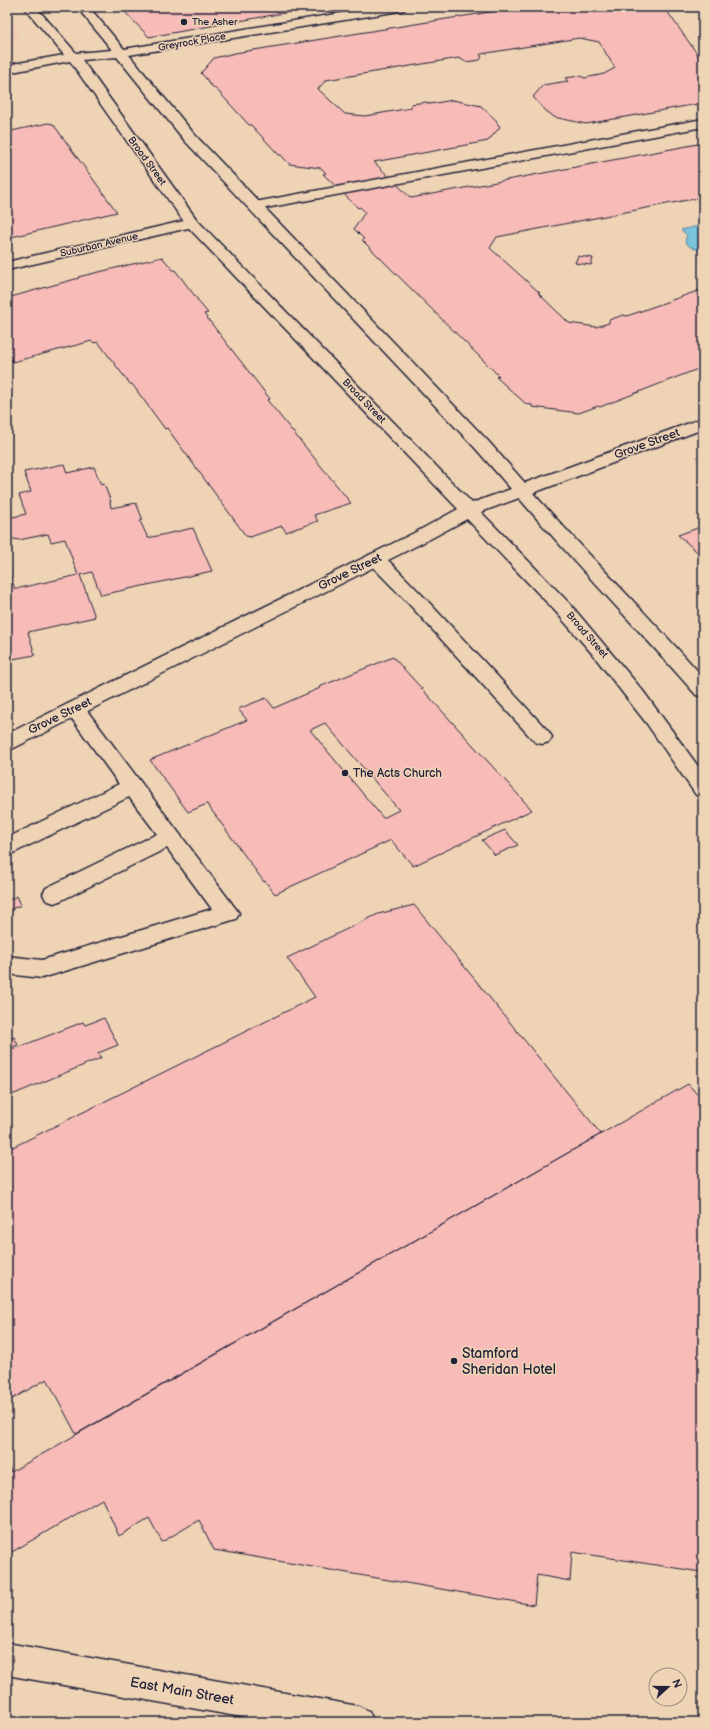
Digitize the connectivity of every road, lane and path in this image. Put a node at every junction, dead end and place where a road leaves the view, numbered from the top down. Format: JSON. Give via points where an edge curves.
{"nodes":[{"id":1,"x":30,"y":7,"type":"edge"},
{"id":2,"x":83,"y":7,"type":"edge"},
{"id":3,"x":400,"y":7,"type":"edge"},
{"id":4,"x":377,"y":9,"type":"edge"},
{"id":5,"x":122,"y":53,"type":"junction"},
{"id":6,"x":73,"y":57,"type":"junction"},
{"id":7,"x":7,"y":69,"type":"edge"},
{"id":8,"x":703,"y":123,"type":"edge"},
{"id":9,"x":255,"y":206,"type":"junction"},
{"id":10,"x":192,"y":224,"type":"junction"},
{"id":11,"x":7,"y":266,"type":"edge"},
{"id":12,"x":703,"y":423,"type":"edge"},
{"id":13,"x":522,"y":490,"type":"junction"},
{"id":14,"x":470,"y":510,"type":"junction"},
{"id":15,"x":376,"y":559,"type":"junction"},
{"id":16,"x":703,"y":690,"type":"edge"},
{"id":17,"x":75,"y":709,"type":"junction"},
{"id":18,"x":542,"y":737,"type":"dead end"},
{"id":19,"x":7,"y":743,"type":"edge"},
{"id":20,"x":133,"y":786,"type":"junction"},
{"id":21,"x":703,"y":790,"type":"edge"},
{"id":22,"x":171,"y":837,"type":"junction"},
{"id":23,"x":7,"y":848,"type":"edge"},
{"id":24,"x":54,"y":894,"type":"dead end"},
{"id":25,"x":7,"y":965,"type":"edge"},
{"id":26,"x":7,"y":1659,"type":"edge"},
{"id":27,"x":358,"y":1722,"type":"edge"}],
"edges":[{"from":1,"to":6,"type":"main road","name":"Broad Street"},
{"from":2,"to":5,"type":"main road"},
{"from":3,"to":4,"type":"main road","name":"Greyrock Place"},
{"from":4,"to":5,"type":"main road","name":"Greyrock Place"},
{"from":5,"to":6,"type":"main road","name":"Greyrock Place"},
{"from":5,"to":9,"type":"main road","via":[[190,138]]},
{"from":6,"to":7,"type":"main road","name":"Greyrock Place"},
{"from":6,"to":10,"type":"main road","name":"Broad Street"},
{"from":8,"to":9,"type":"main road"},
{"from":9,"to":13,"type":"main road"},
{"from":10,"to":11,"type":"main road","name":"Suburban Avenue"},
{"from":10,"to":14,"type":"main road","name":"Broad Street"},
{"from":12,"to":13,"type":"main road","name":"Grove Street"},
{"from":13,"to":14,"type":"main road","name":"Grove Street"},
{"from":13,"to":16,"type":"main road"},
{"from":14,"to":15,"type":"main road","name":"Grove Street"},
{"from":14,"to":21,"type":"main road","name":"Broad Street","via":[[603,653],[649,711]]},
{"from":15,"to":17,"type":"main road","name":"Grove Street"},
{"from":15,"to":18,"type":"main road"},
{"from":17,"to":19,"type":"main road","name":"Grove Street"},
{"from":17,"to":20,"type":"main road"},
{"from":20,"to":22,"type":"main road"},
{"from":20,"to":23,"type":"main road"},
{"from":22,"to":24,"type":"main road"},
{"from":22,"to":25,"type":"main road","via":[[228,913],[42,970]]},
{"from":26,"to":27,"type":"main road","name":"East Main Street"}]}
